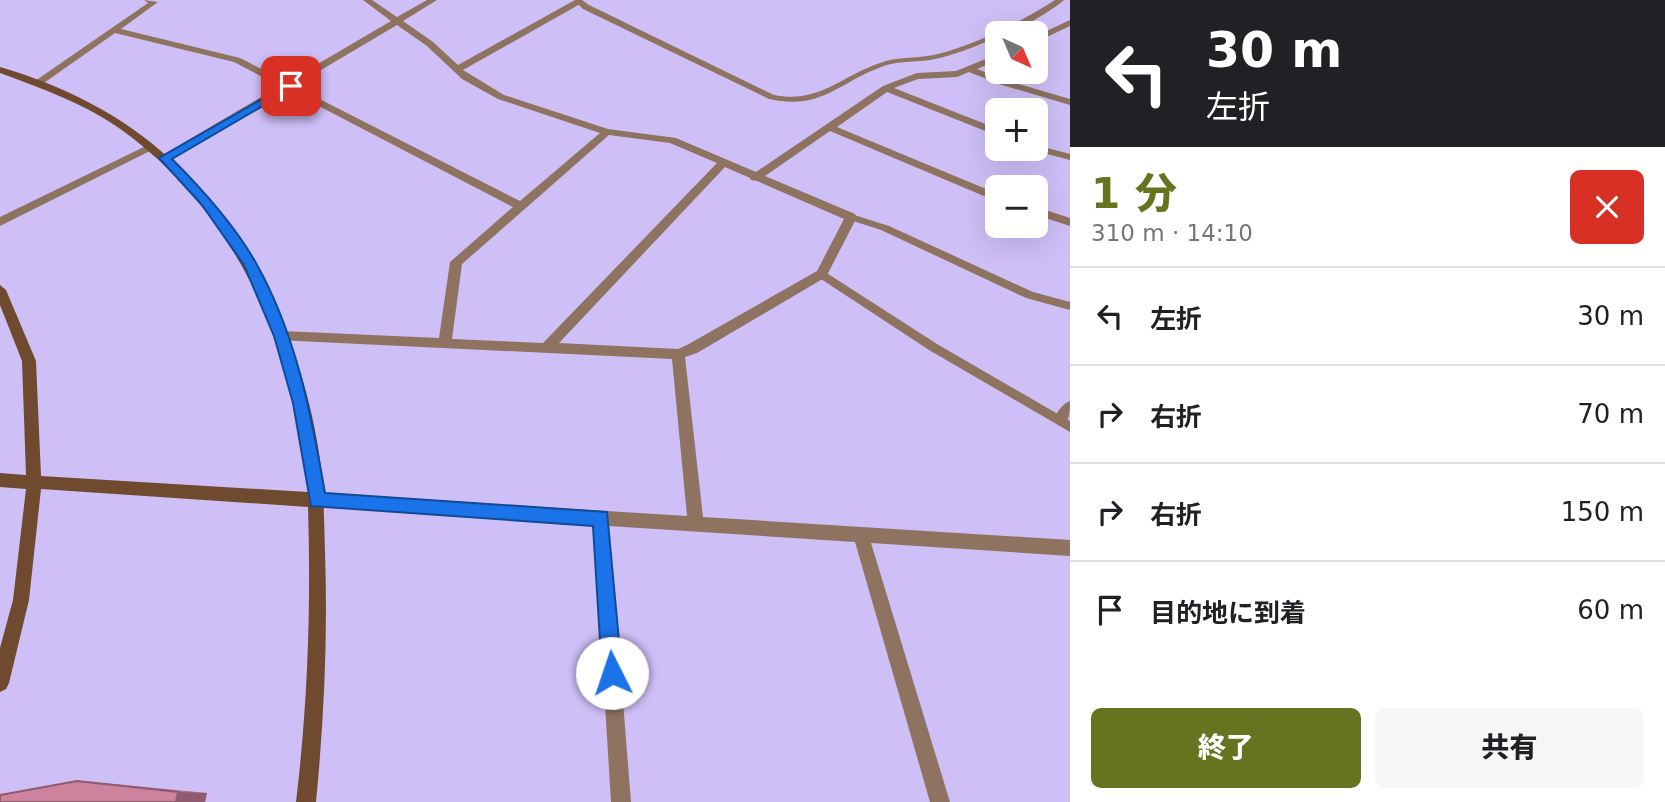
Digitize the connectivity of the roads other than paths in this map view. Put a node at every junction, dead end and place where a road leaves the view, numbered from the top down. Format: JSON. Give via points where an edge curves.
{"nodes":[{"id":1,"x":148,"y":0,"type":"edge"},
{"id":2,"x":367,"y":0,"type":"edge"},
{"id":3,"x":433,"y":0,"type":"edge"},
{"id":4,"x":1059,"y":0,"type":"edge"},
{"id":5,"x":579,"y":1,"type":"edge"},
{"id":6,"x":400,"y":20,"type":"junction"},
{"id":7,"x":1070,"y":23,"type":"edge"},
{"id":8,"x":114,"y":30,"type":"junction"},
{"id":9,"x":1048,"y":33,"type":"edge"},
{"id":10,"x":985,"y":63,"type":"edge"},
{"id":11,"x":457,"y":69,"type":"junction"},
{"id":12,"x":971,"y":70,"type":"junction"},
{"id":13,"x":0,"y":71,"type":"edge"},
{"id":14,"x":38,"y":83,"type":"junction"},
{"id":15,"x":291,"y":86,"type":"junction"},
{"id":16,"x":886,"y":88,"type":"junction"},
{"id":17,"x":1070,"y":102,"type":"edge"},
{"id":18,"x":829,"y":127,"type":"junction"},
{"id":19,"x":985,"y":128,"type":"edge"},
{"id":20,"x":607,"y":132,"type":"junction"},
{"id":21,"x":150,"y":147,"type":"junction"},
{"id":22,"x":1048,"y":151,"type":"edge"},
{"id":23,"x":1070,"y":157,"type":"edge"},
{"id":24,"x":164,"y":158,"type":"junction"},
{"id":25,"x":723,"y":163,"type":"junction"},
{"id":26,"x":754,"y":178,"type":"junction"},
{"id":27,"x":985,"y":193,"type":"edge"},
{"id":28,"x":521,"y":206,"type":"junction"},
{"id":29,"x":1048,"y":215,"type":"edge"},
{"id":30,"x":851,"y":217,"type":"junction"},
{"id":31,"x":0,"y":222,"type":"edge"},
{"id":32,"x":1070,"y":222,"type":"edge"},
{"id":33,"x":822,"y":274,"type":"junction"},
{"id":34,"x":0,"y":290,"type":"edge"},
{"id":35,"x":1070,"y":306,"type":"edge"},
{"id":36,"x":282,"y":336,"type":"junction"},
{"id":37,"x":445,"y":343,"type":"junction"},
{"id":38,"x":548,"y":346,"type":"junction"},
{"id":39,"x":678,"y":354,"type":"junction"},
{"id":40,"x":1067,"y":418,"type":"edge"},
{"id":41,"x":0,"y":480,"type":"edge"},
{"id":42,"x":34,"y":483,"type":"junction"},
{"id":43,"x":317,"y":500,"type":"junction"},
{"id":44,"x":601,"y":518,"type":"junction"},
{"id":45,"x":696,"y":524,"type":"junction"},
{"id":46,"x":861,"y":535,"type":"junction"},
{"id":47,"x":1070,"y":548,"type":"edge"},
{"id":48,"x":0,"y":682,"type":"edge"},
{"id":49,"x":306,"y":802,"type":"edge"},
{"id":50,"x":621,"y":802,"type":"edge"},
{"id":51,"x":940,"y":802,"type":"edge"}],
"edges":[{"from":1,"to":8,"type":"street","via":[[154,2]]},
{"from":2,"to":6,"type":"street"},
{"from":3,"to":6,"type":"street"},
{"from":4,"to":5,"type":"lane","via":[[1024,21],[941,55],[880,65],[823,96],[797,102],[772,97]]},
{"from":5,"to":11,"type":"street"},
{"from":6,"to":11,"type":"street"},
{"from":6,"to":15,"type":"street"},
{"from":7,"to":9,"type":"street"},
{"from":8,"to":14,"type":"street"},
{"from":8,"to":15,"type":"street","via":[[237,60]]},
{"from":10,"to":12,"type":"street"},
{"from":11,"to":20,"type":"street","via":[[501,97]]},
{"from":12,"to":16,"type":"street","via":[[917,76]]},
{"from":12,"to":17,"type":"street"},
{"from":13,"to":14,"type":"street"},
{"from":14,"to":21,"type":"street","via":[[106,117]]},
{"from":15,"to":24,"type":"street"},
{"from":15,"to":28,"type":"street"},
{"from":16,"to":18,"type":"street"},
{"from":16,"to":19,"type":"street"},
{"from":18,"to":26,"type":"street"},
{"from":18,"to":27,"type":"street"},
{"from":20,"to":25,"type":"street","via":[[672,140]]},
{"from":20,"to":28,"type":"street"},
{"from":21,"to":24,"type":"street"},
{"from":21,"to":31,"type":"street"},
{"from":22,"to":23,"type":"street"},
{"from":24,"to":36,"type":"street","via":[[228,229],[250,264]]},
{"from":25,"to":26,"type":"street"},
{"from":25,"to":38,"type":"street"},
{"from":26,"to":30,"type":"street"},
{"from":28,"to":37,"type":"street","via":[[456,262]]},
{"from":29,"to":32,"type":"street"},
{"from":30,"to":33,"type":"street"},
{"from":30,"to":35,"type":"lane","via":[[1030,295]]},
{"from":33,"to":39,"type":"street"},
{"from":33,"to":40,"type":"lane","via":[[933,347]]},
{"from":34,"to":42,"type":"street","via":[[29,361]]},
{"from":36,"to":37,"type":"street"},
{"from":36,"to":43,"type":"street","via":[[309,439]]},
{"from":37,"to":38,"type":"street"},
{"from":38,"to":39,"type":"street"},
{"from":39,"to":45,"type":"street"},
{"from":41,"to":42,"type":"street"},
{"from":42,"to":43,"type":"street"},
{"from":42,"to":48,"type":"street","via":[[20,600]]},
{"from":43,"to":44,"type":"street"},
{"from":43,"to":49,"type":"street","via":[[319,602]]},
{"from":44,"to":45,"type":"street"},
{"from":44,"to":50,"type":"street"},
{"from":45,"to":46,"type":"street"},
{"from":46,"to":47,"type":"street"},
{"from":46,"to":51,"type":"street"}]}
